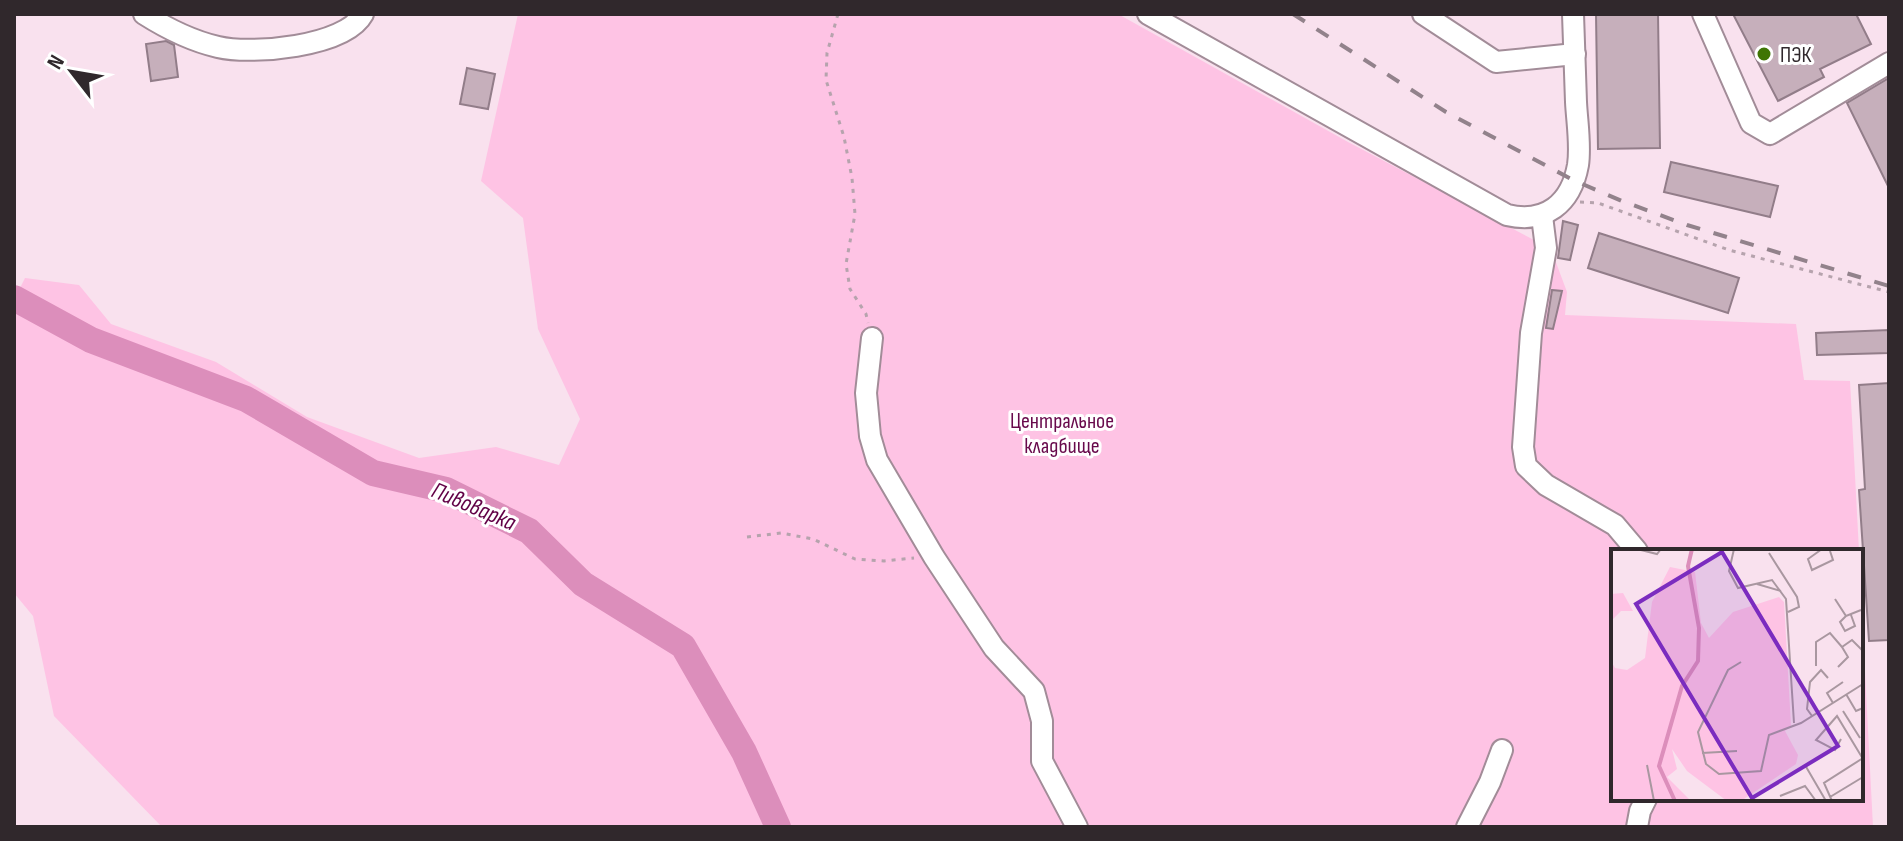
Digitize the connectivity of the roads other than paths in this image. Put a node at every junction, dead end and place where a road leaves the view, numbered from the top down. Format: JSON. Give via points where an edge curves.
{"nodes":[{"id":1,"x":144,"y":14,"type":"edge"},
{"id":2,"x":363,"y":14,"type":"edge"},
{"id":3,"x":1148,"y":14,"type":"edge"},
{"id":4,"x":1423,"y":14,"type":"edge"},
{"id":5,"x":1446,"y":14,"type":"edge"},
{"id":6,"x":1573,"y":14,"type":"edge"},
{"id":7,"x":1703,"y":14,"type":"edge"},
{"id":8,"x":1466,"y":43,"type":"junction"},
{"id":9,"x":1575,"y":54,"type":"junction"},
{"id":10,"x":1889,"y":63,"type":"edge"},
{"id":11,"x":1549,"y":211,"type":"junction"},
{"id":12,"x":872,"y":338,"type":"road end"},
{"id":13,"x":1635,"y":549,"type":"edge"},
{"id":14,"x":1502,"y":750,"type":"dead end"},
{"id":15,"x":1645,"y":801,"type":"edge"},
{"id":16,"x":1077,"y":827,"type":"edge"},
{"id":17,"x":1467,"y":827,"type":"edge"},
{"id":18,"x":1637,"y":827,"type":"edge"}],
"edges":[{"from":1,"to":2,"type":"street","via":[[216,47],[244,51],[328,40],[347,31]]},
{"from":3,"to":11,"type":"street","via":[[1507,215],[1524,219]]},
{"from":4,"to":8,"type":"street"},
{"from":5,"to":8,"type":"street"},
{"from":6,"to":9,"type":"street"},
{"from":7,"to":10,"type":"street","via":[[1751,123],[1763,133],[1770,134]]},
{"from":8,"to":9,"type":"street","via":[[1496,62]]},
{"from":9,"to":11,"type":"street","via":[[1578,165],[1568,192]]},
{"from":11,"to":13,"type":"street","via":[[1531,333],[1526,466],[1546,485],[1615,525]]},
{"from":12,"to":16,"type":"street","via":[[866,393],[877,460],[994,648],[1034,691],[1042,721],[1042,761]]},
{"from":14,"to":17,"type":"street"},
{"from":15,"to":18,"type":"street"}]}
